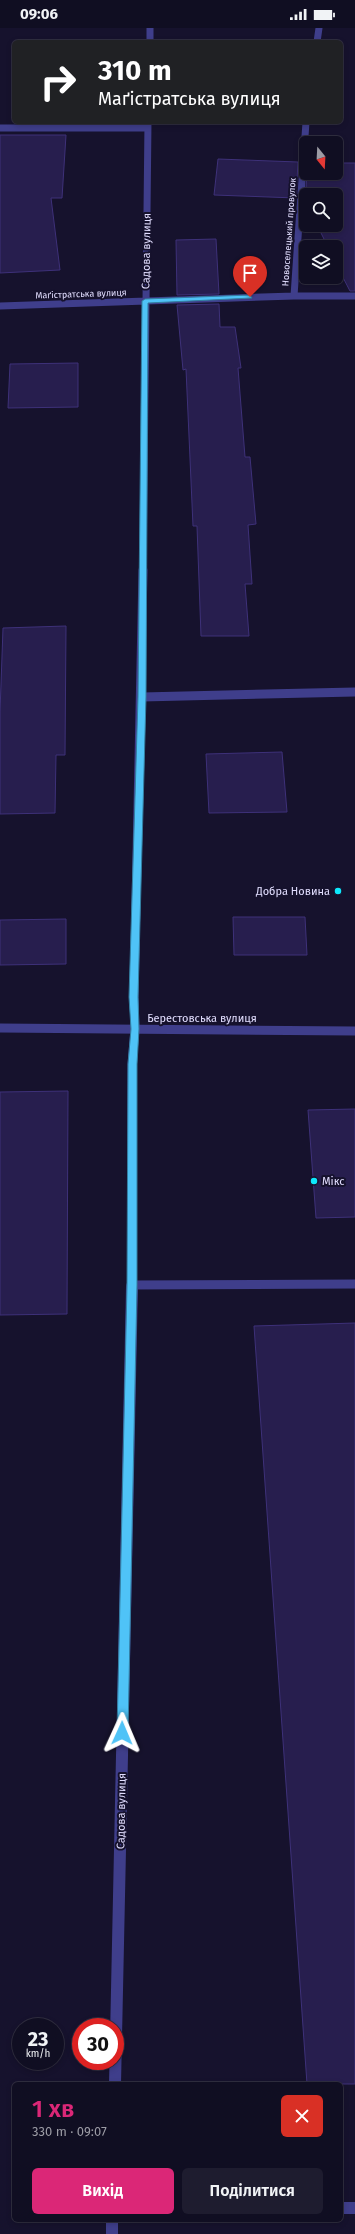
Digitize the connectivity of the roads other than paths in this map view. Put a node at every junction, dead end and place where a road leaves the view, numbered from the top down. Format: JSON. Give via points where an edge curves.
{"nodes":[{"id":1,"x":150,"y":28,"type":"edge"},
{"id":2,"x":319,"y":28,"type":"edge"},
{"id":3,"x":150,"y":40,"type":"edge"},
{"id":4,"x":317,"y":40,"type":"edge"},
{"id":5,"x":306,"y":124,"type":"edge"},
{"id":6,"x":148,"y":125,"type":"edge"},
{"id":7,"x":0,"y":128,"type":"edge"},
{"id":8,"x":294,"y":296,"type":"junction"},
{"id":9,"x":355,"y":296,"type":"edge"},
{"id":10,"x":145,"y":301,"type":"junction"},
{"id":11,"x":0,"y":306,"type":"edge"},
{"id":12,"x":355,"y":692,"type":"edge"},
{"id":13,"x":142,"y":697,"type":"junction"},
{"id":14,"x":0,"y":1028,"type":"edge"},
{"id":15,"x":135,"y":1029,"type":"junction"},
{"id":16,"x":355,"y":1031,"type":"edge"},
{"id":17,"x":355,"y":1284,"type":"edge"},
{"id":18,"x":132,"y":1285,"type":"junction"},
{"id":19,"x":115,"y":2082,"type":"edge"},
{"id":20,"x":343,"y":2208,"type":"edge"},
{"id":21,"x":355,"y":2208,"type":"edge"},
{"id":22,"x":112,"y":2222,"type":"edge"},
{"id":23,"x":112,"y":2234,"type":"edge"}],
"edges":[{"from":1,"to":3,"type":"street"},
{"from":2,"to":4,"type":"street"},
{"from":5,"to":8,"type":"street","name":"Новоселецький провулок"},
{"from":6,"to":7,"type":"street"},
{"from":6,"to":10,"type":"street","name":"Садова вулиця"},
{"from":8,"to":9,"type":"street","name":"Маґістратська вулиця"},
{"from":8,"to":10,"type":"street","name":"Маґістратська вулиця"},
{"from":10,"to":11,"type":"street","name":"Маґістратська вулиця"},
{"from":10,"to":13,"type":"street","name":"Садова вулиця"},
{"from":12,"to":13,"type":"street"},
{"from":13,"to":15,"type":"street","name":"Садова вулиця"},
{"from":14,"to":15,"type":"street","name":"Берестовська вулиця"},
{"from":15,"to":16,"type":"street","name":"Берестовська вулиця"},
{"from":15,"to":18,"type":"street","name":"Садова вулиця","via":[[132,1064]]},
{"from":17,"to":18,"type":"street"},
{"from":18,"to":19,"type":"street","name":"Садова вулиця"},
{"from":20,"to":21,"type":"street"},
{"from":22,"to":23,"type":"street"}]}
